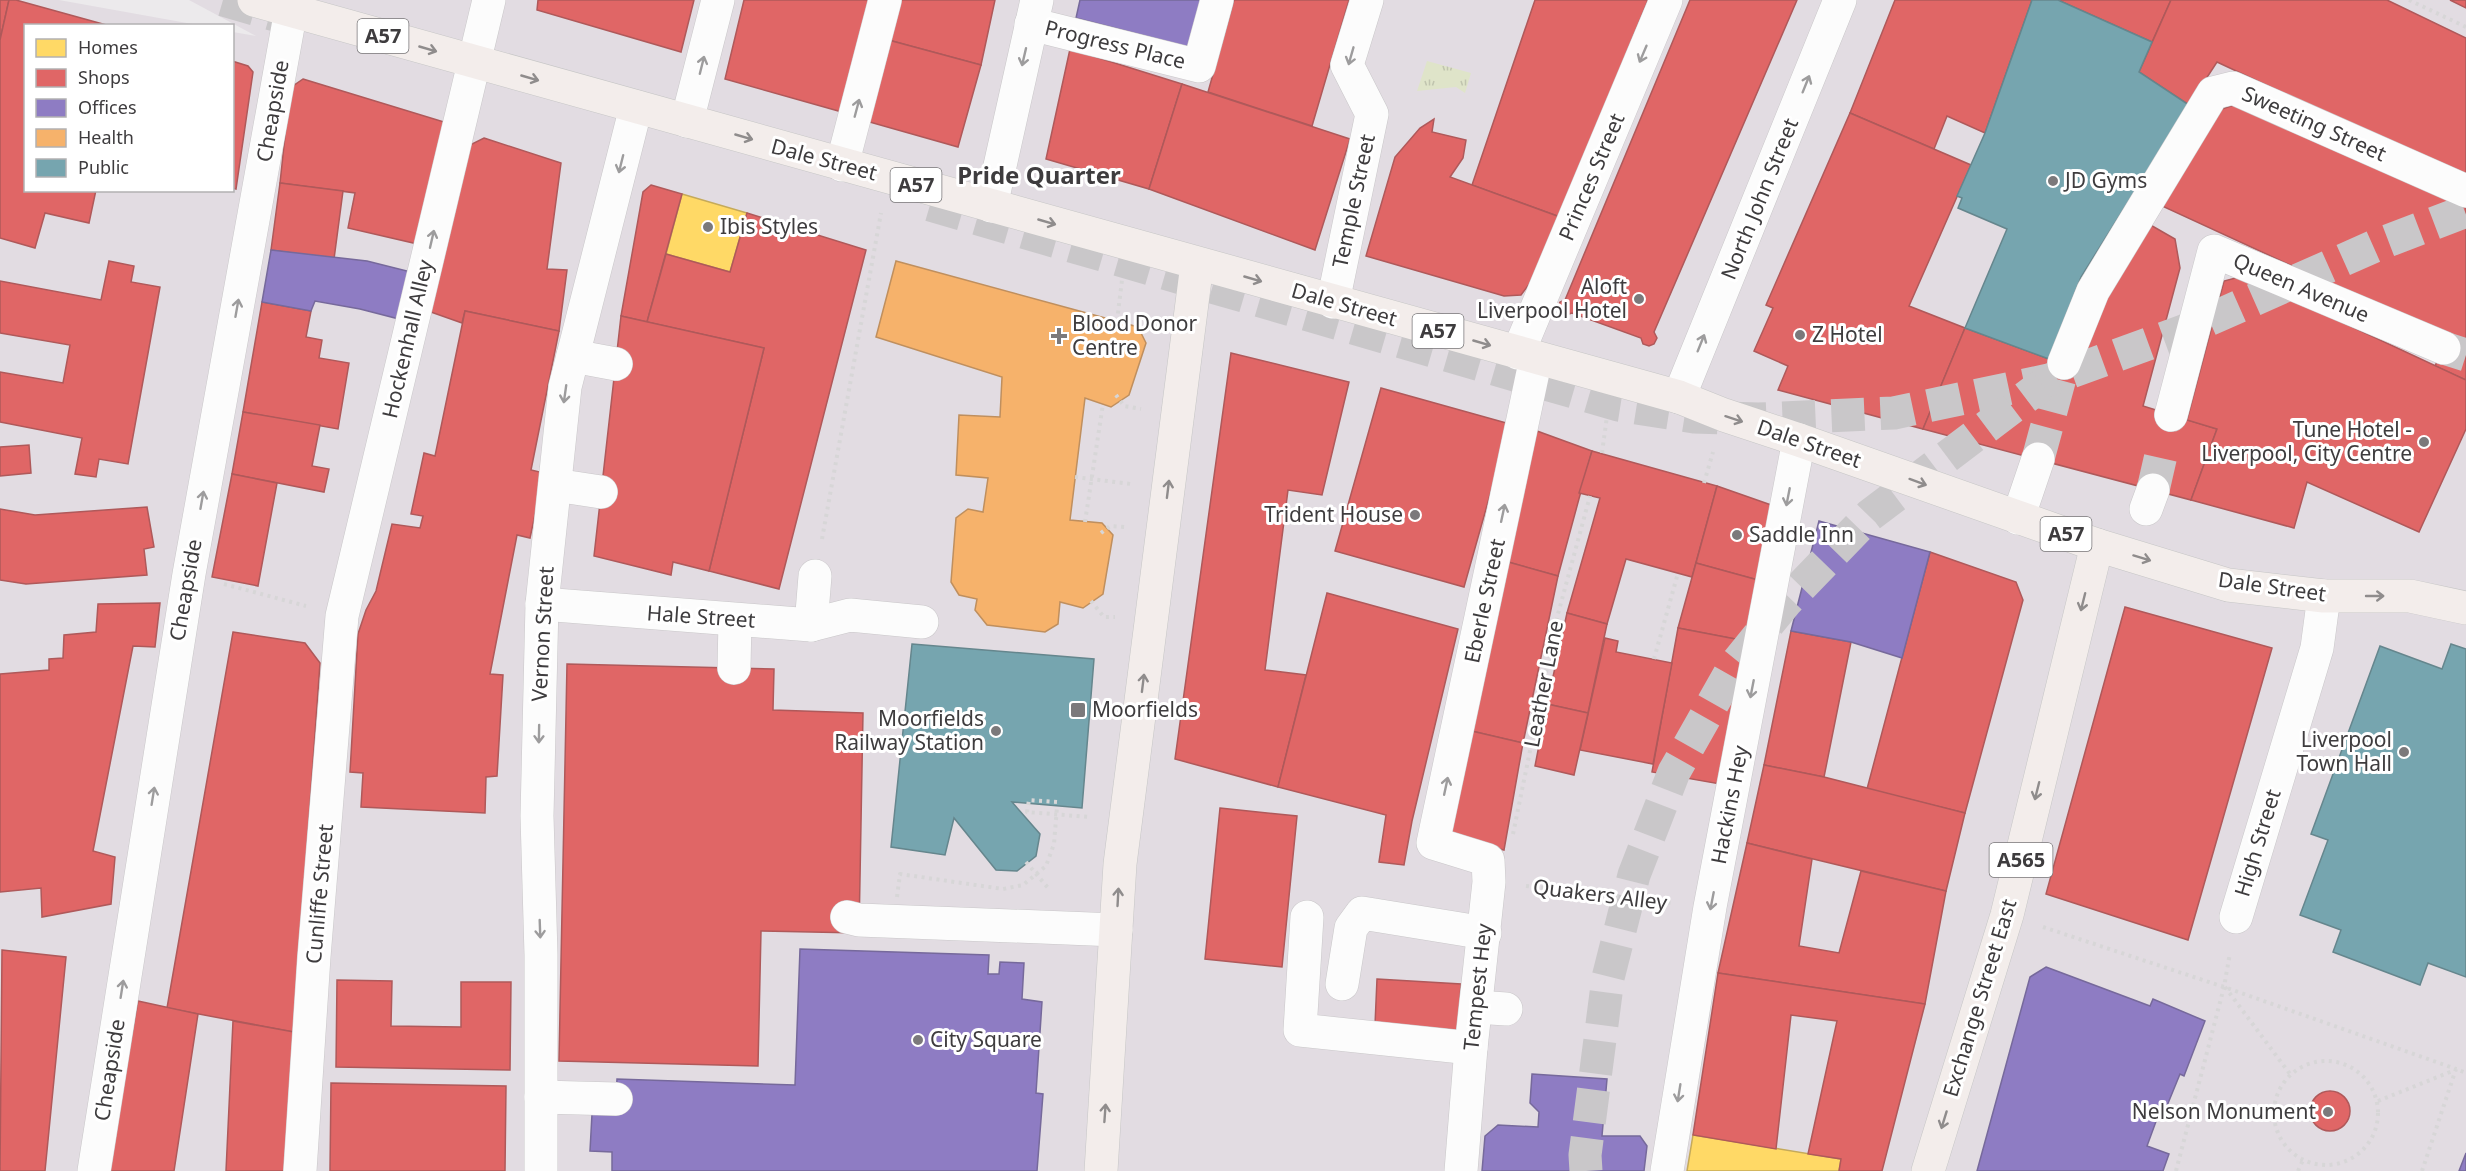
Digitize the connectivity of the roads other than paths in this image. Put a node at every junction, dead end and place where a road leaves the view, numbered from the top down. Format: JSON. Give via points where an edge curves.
{"nodes":[{"id":1,"x":254,"y":0,"type":"tunnel mouth"},
{"id":2,"x":489,"y":0,"type":"edge"},
{"id":3,"x":718,"y":0,"type":"edge"},
{"id":4,"x":885,"y":0,"type":"edge"},
{"id":5,"x":1217,"y":0,"type":"edge"},
{"id":6,"x":1367,"y":0,"type":"edge"},
{"id":7,"x":1665,"y":0,"type":"edge"},
{"id":8,"x":1840,"y":0,"type":"edge"},
{"id":9,"x":291,"y":10,"type":"junction"},
{"id":10,"x":1034,"y":12,"type":"edge"},
{"id":11,"x":474,"y":62,"type":"junction"},
{"id":12,"x":636,"y":107,"type":"junction"},
{"id":13,"x":687,"y":122,"type":"junction"},
{"id":14,"x":842,"y":165,"type":"junction"},
{"id":15,"x":2466,"y":191,"type":"edge"},
{"id":16,"x":991,"y":206,"type":"junction"},
{"id":17,"x":1197,"y":264,"type":"junction"},
{"id":18,"x":1333,"y":302,"type":"junction"},
{"id":19,"x":2444,"y":348,"type":"tunnel mouth"},
{"id":20,"x":573,"y":356,"type":"junction"},
{"id":21,"x":1527,"y":356,"type":"junction"},
{"id":22,"x":2064,"y":363,"type":"tunnel mouth"},
{"id":23,"x":616,"y":364,"type":"dead end"},
{"id":24,"x":1679,"y":397,"type":"junction"},
{"id":25,"x":2171,"y":415,"type":"dead end"},
{"id":26,"x":1799,"y":440,"type":"junction"},
{"id":27,"x":2038,"y":459,"type":"tunnel mouth"},
{"id":28,"x":555,"y":485,"type":"junction"},
{"id":29,"x":601,"y":492,"type":"dead end"},
{"id":30,"x":2018,"y":518,"type":"junction"},
{"id":31,"x":2097,"y":545,"type":"junction"},
{"id":32,"x":815,"y":576,"type":"road end"},
{"id":33,"x":2324,"y":596,"type":"junction"},
{"id":34,"x":542,"y":604,"type":"junction"},
{"id":35,"x":2466,"y":609,"type":"edge"},
{"id":36,"x":342,"y":616,"type":"joint"},
{"id":37,"x":735,"y":620,"type":"junction"},
{"id":38,"x":922,"y":622,"type":"dead end"},
{"id":39,"x":811,"y":625,"type":"junction"},
{"id":40,"x":734,"y":668,"type":"dead end"},
{"id":41,"x":1489,"y":871,"type":"joint"},
{"id":42,"x":847,"y":917,"type":"dead end"},
{"id":43,"x":1307,"y":917,"type":"dead end"},
{"id":44,"x":2236,"y":917,"type":"road end"},
{"id":45,"x":1116,"y":930,"type":"junction"},
{"id":46,"x":1485,"y":933,"type":"junction"},
{"id":47,"x":1342,"y":984,"type":"dead end"},
{"id":48,"x":1471,"y":1048,"type":"junction"},
{"id":49,"x":541,"y":1097,"type":"junction"},
{"id":50,"x":616,"y":1099,"type":"dead end"},
{"id":51,"x":94,"y":1171,"type":"edge"},
{"id":52,"x":300,"y":1171,"type":"edge"},
{"id":53,"x":541,"y":1171,"type":"edge"},
{"id":54,"x":1101,"y":1171,"type":"edge"},
{"id":55,"x":1461,"y":1171,"type":"edge"},
{"id":56,"x":1666,"y":1171,"type":"edge"},
{"id":57,"x":1928,"y":1171,"type":"edge"}],
"edges":[{"from":1,"to":9,"type":"main road","name":"Dale Street","number":"A57"},
{"from":2,"to":11,"type":"street","name":"Hockenhall Alley"},
{"from":13,"to":3,"type":"street","one_way":true},
{"from":14,"to":4,"type":"street","one_way":true},
{"from":5,"to":10,"type":"street","name":"Progress Place","via":[[1199,66]]},
{"from":6,"to":18,"type":"street","name":"Temple Street","one_way":true,"via":[[1347,65],[1372,114]]},
{"from":7,"to":21,"type":"street","name":"Princes Street","one_way":true},
{"from":24,"to":8,"type":"street","name":"North John Street","one_way":true},
{"from":9,"to":11,"type":"main road","name":"Dale Street","number":"A57","one_way":true},
{"from":51,"to":9,"type":"street","name":"Cheapside","one_way":true,"via":[[189,574]]},
{"from":10,"to":16,"type":"street","one_way":true},
{"from":11,"to":12,"type":"main road","name":"Dale Street","number":"A57","one_way":true},
{"from":36,"to":11,"type":"street","name":"Hockenhall Alley","one_way":true},
{"from":12,"to":13,"type":"main road","name":"Dale Street","number":"A57"},
{"from":12,"to":20,"type":"street","name":"Vernon Street","one_way":true},
{"from":13,"to":14,"type":"main road","name":"Dale Street","number":"A57","one_way":true},
{"from":14,"to":16,"type":"main road","name":"Dale Street","number":"A57"},
{"from":15,"to":22,"type":"street","name":"Sweeting Street","via":[[2232,88],[2213,93],[2093,291]]},
{"from":16,"to":17,"type":"main road","name":"Dale Street","number":"A57","one_way":true},
{"from":17,"to":18,"type":"main road","name":"Dale Street","number":"A57","one_way":true},
{"from":45,"to":17,"type":"main road","one_way":true,"via":[[1120,864]]},
{"from":18,"to":21,"type":"main road","name":"Dale Street","number":"A57","one_way":true},
{"from":19,"to":25,"type":"street","name":"Queen Avenue","via":[[2214,251]]},
{"from":20,"to":23,"type":"street"},
{"from":20,"to":28,"type":"street","name":"Vernon Street","one_way":true,"via":[[565,387]]},
{"from":21,"to":24,"type":"main road","name":"Dale Street","number":"A57"},
{"from":41,"to":21,"type":"street","name":"Eberle Street","one_way":true,"via":[[1434,843]]},
{"from":24,"to":26,"type":"main road","name":"Dale Street","number":"A57","one_way":true},
{"from":26,"to":30,"type":"main road","name":"Dale Street","number":"A57","one_way":true},
{"from":26,"to":56,"type":"street","name":"Hackins Hey","one_way":true,"via":[[1710,907]]},
{"from":27,"to":30,"type":"street"},
{"from":28,"to":29,"type":"street"},
{"from":28,"to":34,"type":"street","name":"Vernon Street"},
{"from":30,"to":31,"type":"main road","name":"Dale Street","number":"A57"},
{"from":31,"to":33,"type":"main road","name":"Dale Street","number":"A57","one_way":true,"via":[[2228,585]]},
{"from":31,"to":57,"type":"main road","name":"Exchange Street East","number":"A565","one_way":true,"via":[[2007,915]]},
{"from":32,"to":39,"type":"street"},
{"from":33,"to":35,"type":"main road","name":"Dale Street","number":"A57","one_way":true,"via":[[2410,596]]},
{"from":33,"to":44,"type":"street","name":"High Street","via":[[2317,648]]},
{"from":34,"to":37,"type":"street","name":"Hale Street"},
{"from":34,"to":49,"type":"street","name":"Vernon Street","one_way":true,"via":[[537,816]]},
{"from":36,"to":52,"type":"street","name":"Cunliffe Street"},
{"from":37,"to":39,"type":"street","name":"Hale Street"},
{"from":37,"to":40,"type":"street"},
{"from":38,"to":39,"type":"street","name":"Hale Street","via":[[850,615]]},
{"from":41,"to":46,"type":"street","name":"Tempest Hey"},
{"from":42,"to":45,"type":"street"},
{"from":43,"to":48,"type":"street","via":[[1300,1030]]},
{"from":54,"to":45,"type":"main road","one_way":true},
{"from":46,"to":47,"type":"street","via":[[1362,913],[1351,928]]},
{"from":46,"to":48,"type":"street","name":"Tempest Hey","via":[[1491,1008]]},
{"from":48,"to":55,"type":"street","name":"Tempest Hey"},
{"from":49,"to":50,"type":"street"},
{"from":49,"to":53,"type":"street","name":"Vernon Street"}]}
